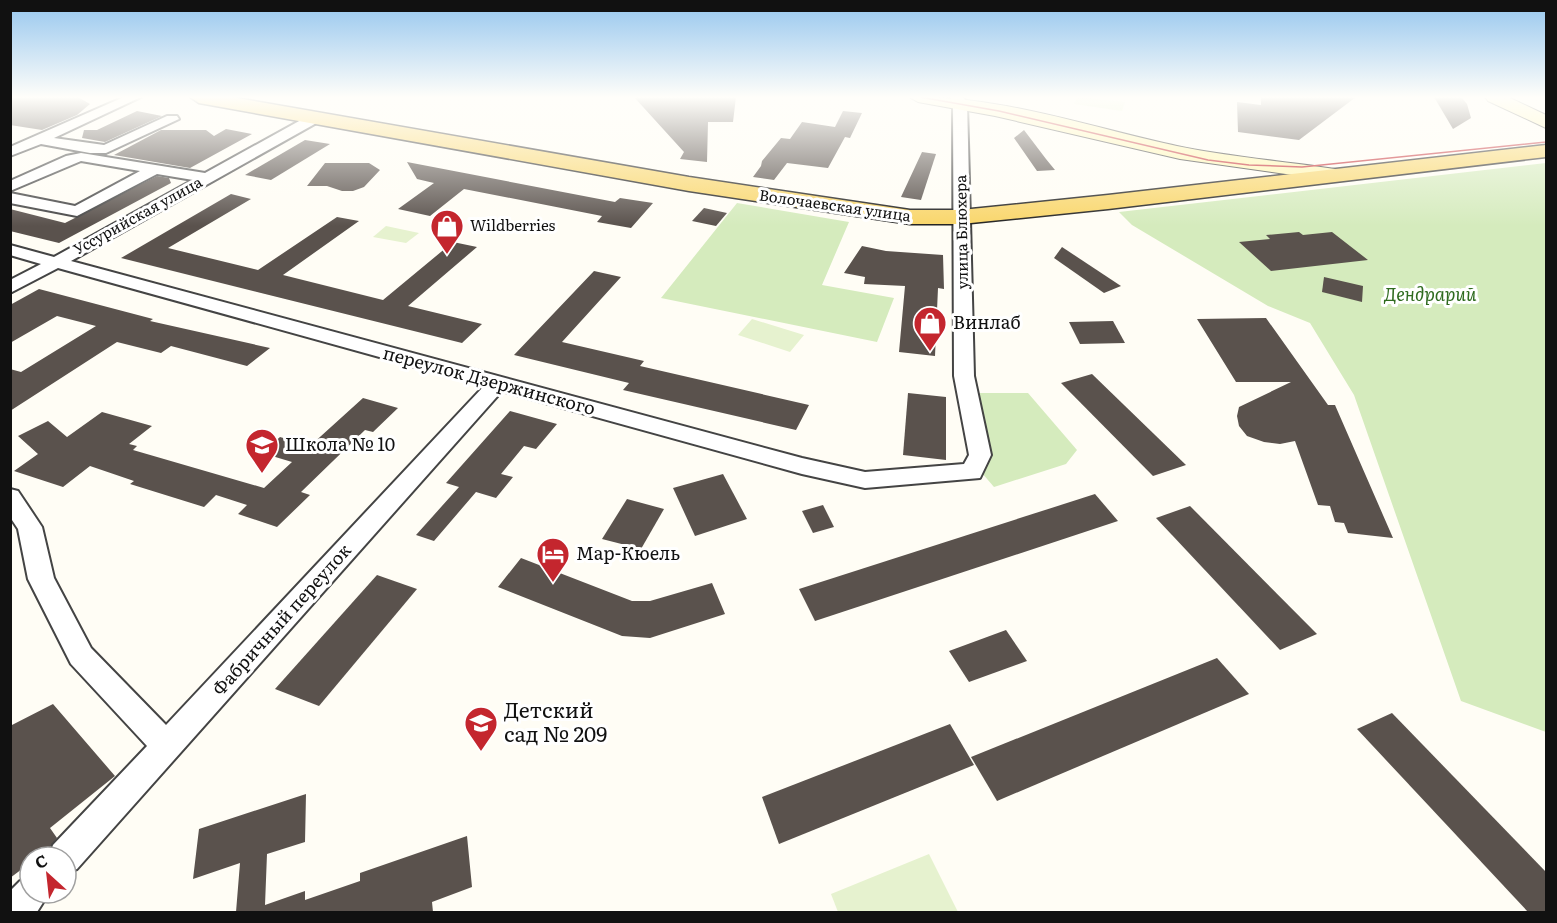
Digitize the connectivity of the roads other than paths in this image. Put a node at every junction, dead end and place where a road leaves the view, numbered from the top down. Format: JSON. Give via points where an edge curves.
{"nodes":[{"id":1,"x":37,"y":140,"type":"edge"},
{"id":2,"x":44,"y":140,"type":"edge"},
{"id":3,"x":126,"y":140,"type":"edge"},
{"id":4,"x":275,"y":140,"type":"edge"},
{"id":5,"x":440,"y":140,"type":"edge"},
{"id":6,"x":959,"y":140,"type":"edge"},
{"id":7,"x":1126,"y":140,"type":"edge"},
{"id":8,"x":1546,"y":151,"type":"edge"},
{"id":9,"x":10,"y":152,"type":"edge"},
{"id":10,"x":1180,"y":153,"type":"junction"},
{"id":11,"x":156,"y":169,"type":"junction"},
{"id":12,"x":1335,"y":175,"type":"junction"},
{"id":13,"x":207,"y":178,"type":"junction"},
{"id":14,"x":1250,"y":186,"type":"junction"},
{"id":15,"x":10,"y":187,"type":"edge"},
{"id":16,"x":10,"y":198,"type":"edge"},
{"id":17,"x":961,"y":217,"type":"junction"},
{"id":18,"x":10,"y":250,"type":"edge"},
{"id":19,"x":55,"y":262,"type":"junction"},
{"id":20,"x":10,"y":288,"type":"edge"},
{"id":21,"x":498,"y":383,"type":"junction"},
{"id":22,"x":972,"y":472,"type":"joint"},
{"id":23,"x":10,"y":497,"type":"edge"},
{"id":24,"x":167,"y":746,"type":"junction"},
{"id":25,"x":76,"y":845,"type":"edge"}],
"edges":[{"from":1,"to":9,"type":"street"},
{"from":2,"to":3,"type":"street","via":[[90,149],[106,149]]},
{"from":4,"to":13,"type":"street","name":"Уссурийская улица"},
{"from":5,"to":17,"type":"main road","name":"Волочаевская улица","via":[[893,216]]},
{"from":6,"to":17,"type":"street","name":"улица Блюхера"},
{"from":7,"to":10,"type":"main road"},
{"from":8,"to":12,"type":"main road","name":"Волочаевская улица"},
{"from":10,"to":12,"type":"main road"},
{"from":10,"to":14,"type":"main road","via":[[1220,168]]},
{"from":11,"to":13,"type":"street"},
{"from":11,"to":15,"type":"street","via":[[76,157]]},
{"from":11,"to":16,"type":"street","via":[[77,211]]},
{"from":12,"to":14,"type":"main road","name":"Волочаевская улица"},
{"from":13,"to":19,"type":"street","name":"Уссурийская улица"},
{"from":14,"to":17,"type":"main road","name":"Волочаевская улица"},
{"from":17,"to":22,"type":"street","name":"улица Блюхера","via":[[964,376],[980,455]]},
{"from":18,"to":19,"type":"street","name":"переулок Дзержинского"},
{"from":19,"to":20,"type":"street","name":"Уссурийская улица"},
{"from":19,"to":21,"type":"street","name":"переулок Дзержинского"},
{"from":21,"to":22,"type":"street","name":"переулок Дзержинского","via":[[865,480]]},
{"from":21,"to":24,"type":"street","name":"Фабричный переулок"},
{"from":23,"to":24,"type":"street","via":[[30,526],[40,579],[75,647]]},
{"from":24,"to":25,"type":"street","name":"Фабричный переулок"}]}
